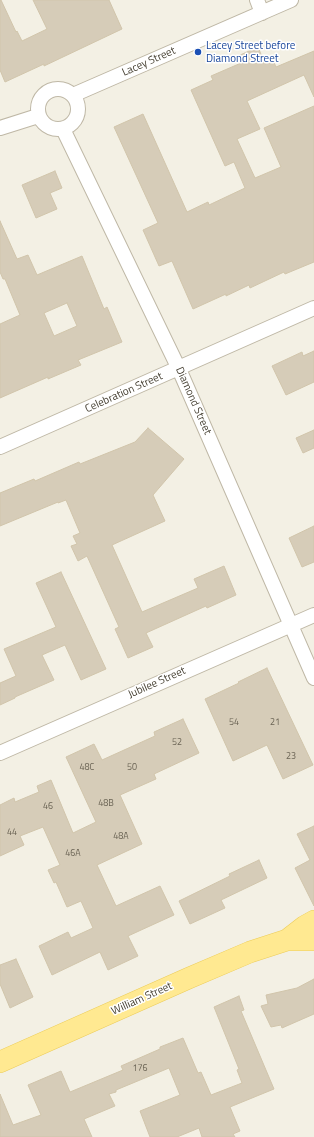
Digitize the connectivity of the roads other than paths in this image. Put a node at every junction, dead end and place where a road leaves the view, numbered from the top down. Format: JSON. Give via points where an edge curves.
{"nodes":[{"id":1,"x":291,"y":0,"type":"edge"},
{"id":2,"x":259,"y":6,"type":"edge"},
{"id":3,"x":74,"y":95,"type":"junction"},
{"id":4,"x":38,"y":116,"type":"junction"},
{"id":5,"x":0,"y":128,"type":"edge"},
{"id":6,"x":63,"y":129,"type":"junction"},
{"id":7,"x":314,"y":308,"type":"edge"},
{"id":8,"x":179,"y":369,"type":"junction"},
{"id":9,"x":0,"y":447,"type":"edge"},
{"id":10,"x":314,"y":615,"type":"edge"},
{"id":11,"x":291,"y":624,"type":"junction"},
{"id":12,"x":314,"y":678,"type":"edge"},
{"id":13,"x":0,"y":753,"type":"edge"},
{"id":14,"x":314,"y":921,"type":"edge"},
{"id":15,"x":287,"y":940,"type":"junction"},
{"id":16,"x":314,"y":940,"type":"edge"},
{"id":17,"x":0,"y":1062,"type":"edge"}],
"edges":[{"from":1,"to":2,"type":"street","name":"Lacey Street"},
{"from":2,"to":3,"type":"street","name":"Lacey Street"},
{"from":3,"to":4,"type":"street","via":[[63,89],[53,89],[44,94],[38,104]]},
{"from":3,"to":6,"type":"street","via":[[79,109],[76,120]]},
{"from":4,"to":5,"type":"street"},
{"from":4,"to":6,"type":"street","via":[[44,124],[54,129]]},
{"from":6,"to":8,"type":"street","name":"Diamond Street"},
{"from":7,"to":8,"type":"street","name":"Celebration Street"},
{"from":8,"to":9,"type":"street","name":"Celebration Street"},
{"from":8,"to":11,"type":"street","name":"Diamond Street"},
{"from":10,"to":11,"type":"street","name":"Jubilee Street"},
{"from":11,"to":12,"type":"street","name":"Diamond Street"},
{"from":11,"to":13,"type":"street","name":"Jubilee Street"},
{"from":14,"to":15,"type":"main road","name":"William Street"},
{"from":15,"to":16,"type":"main road","name":"William Street"},
{"from":15,"to":17,"type":"main road","name":"William Street","via":[[210,968]]}]}
